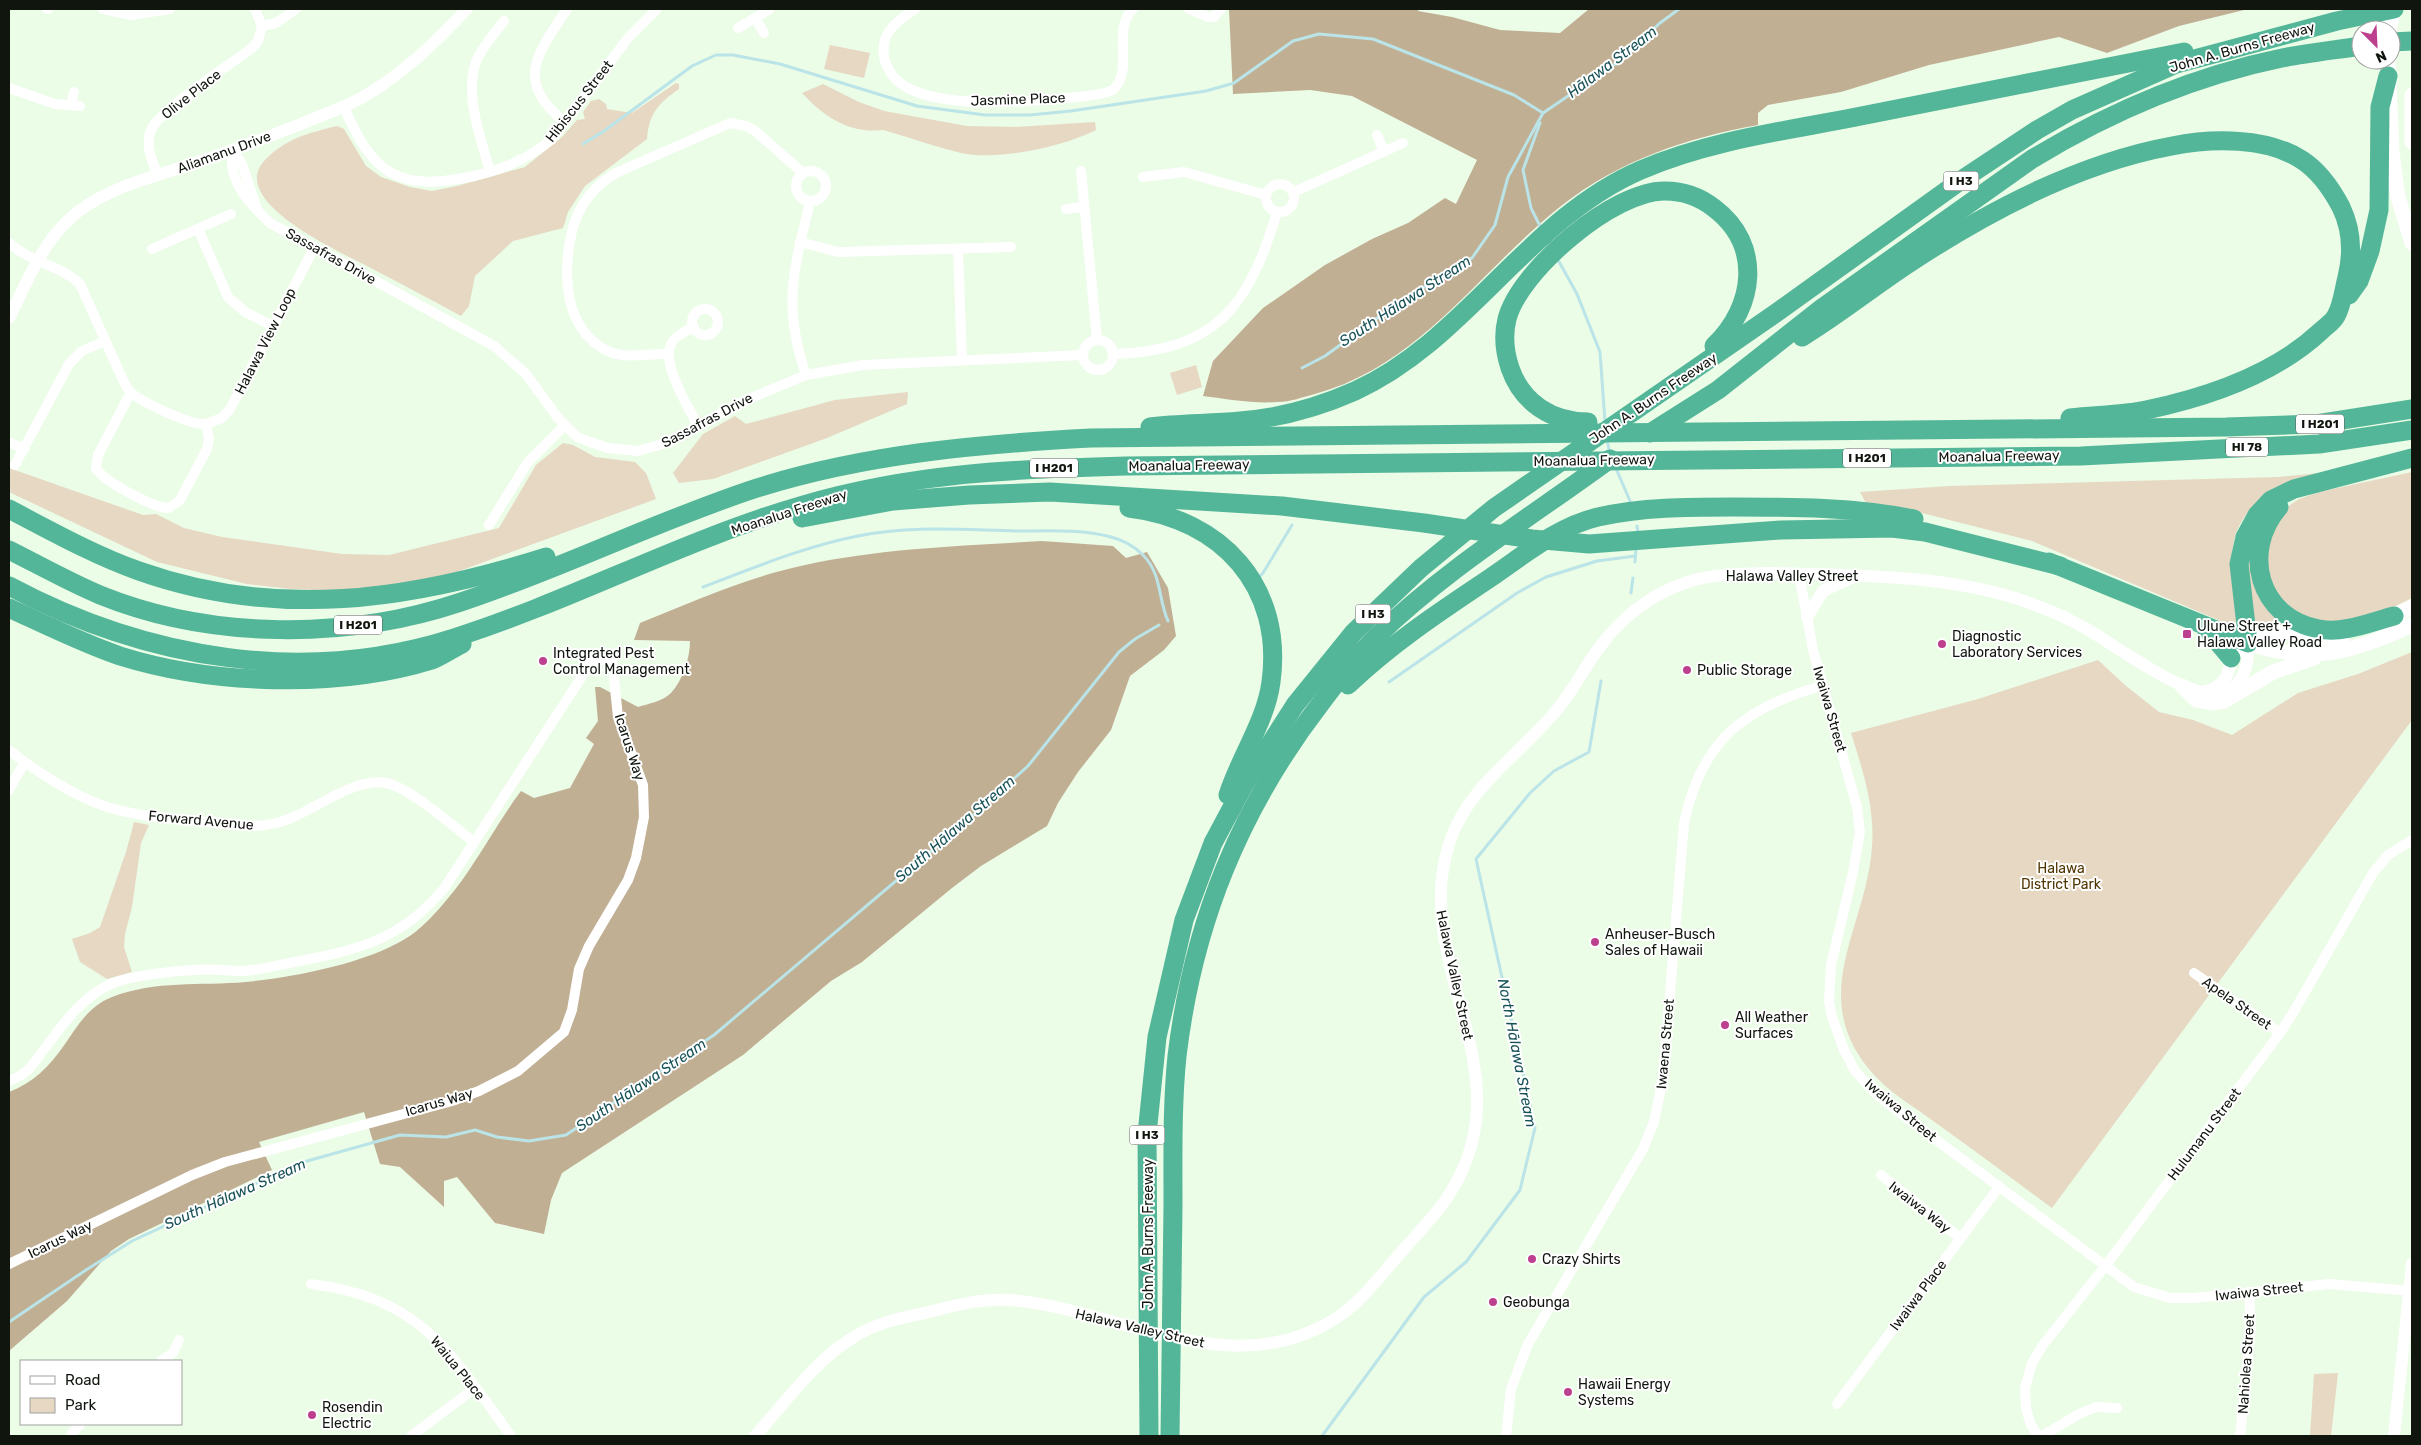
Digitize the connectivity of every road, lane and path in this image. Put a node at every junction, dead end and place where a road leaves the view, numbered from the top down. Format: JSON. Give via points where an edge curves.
{"nodes":[{"id":1,"x":103,"y":9,"type":"edge"},
{"id":2,"x":170,"y":9,"type":"edge"},
{"id":3,"x":255,"y":9,"type":"edge"},
{"id":4,"x":296,"y":9,"type":"edge"},
{"id":5,"x":467,"y":9,"type":"edge"},
{"id":6,"x":567,"y":9,"type":"edge"},
{"id":7,"x":657,"y":9,"type":"edge"},
{"id":8,"x":770,"y":9,"type":"edge"},
{"id":9,"x":915,"y":9,"type":"edge"},
{"id":10,"x":1133,"y":9,"type":"edge"},
{"id":11,"x":1189,"y":9,"type":"edge"},
{"id":12,"x":1221,"y":9,"type":"edge"},
{"id":13,"x":2394,"y":9,"type":"edge"},
{"id":14,"x":755,"y":18,"type":"junction"},
{"id":15,"x":504,"y":21,"type":"dead end"},
{"id":16,"x":2337,"y":21,"type":"junction"},
{"id":17,"x":262,"y":26,"type":"junction"},
{"id":18,"x":738,"y":28,"type":"dead end"},
{"id":19,"x":764,"y":33,"type":"dead end"},
{"id":20,"x":2351,"y":47,"type":"edge"},
{"id":21,"x":2351,"y":53,"type":"edge"},
{"id":22,"x":2388,"y":70,"type":"edge"},
{"id":23,"x":2388,"y":70,"type":"edge"},
{"id":24,"x":2200,"y":80,"type":"junction"},
{"id":25,"x":9,"y":88,"type":"edge"},
{"id":26,"x":74,"y":92,"type":"dead end"},
{"id":27,"x":2412,"y":95,"type":"edge"},
{"id":28,"x":344,"y":107,"type":"junction"},
{"id":29,"x":565,"y":122,"type":"junction"},
{"id":30,"x":1377,"y":135,"type":"dead end"},
{"id":31,"x":2412,"y":142,"type":"edge"},
{"id":32,"x":1404,"y":143,"type":"dead end"},
{"id":33,"x":232,"y":150,"type":"junction"},
{"id":34,"x":1384,"y":152,"type":"junction"},
{"id":35,"x":490,"y":171,"type":"junction"},
{"id":36,"x":1080,"y":171,"type":"dead end"},
{"id":37,"x":802,"y":172,"type":"junction"},
{"id":38,"x":158,"y":176,"type":"junction"},
{"id":39,"x":1143,"y":177,"type":"dead end"},
{"id":40,"x":1294,"y":192,"type":"junction"},
{"id":41,"x":1266,"y":195,"type":"junction"},
{"id":42,"x":810,"y":202,"type":"junction"},
{"id":43,"x":1084,"y":207,"type":"junction"},
{"id":44,"x":1066,"y":209,"type":"dead end"},
{"id":45,"x":1277,"y":212,"type":"junction"},
{"id":46,"x":231,"y":214,"type":"dead end"},
{"id":47,"x":198,"y":229,"type":"junction"},
{"id":48,"x":800,"y":242,"type":"junction"},
{"id":49,"x":9,"y":243,"type":"edge"},
{"id":50,"x":2412,"y":244,"type":"edge"},
{"id":51,"x":1011,"y":247,"type":"dead end"},
{"id":52,"x":314,"y":248,"type":"junction"},
{"id":53,"x":152,"y":249,"type":"dead end"},
{"id":54,"x":958,"y":249,"type":"junction"},
{"id":55,"x":37,"y":262,"type":"junction"},
{"id":56,"x":2336,"y":317,"type":"junction"},
{"id":57,"x":9,"y":318,"type":"edge"},
{"id":58,"x":272,"y":326,"type":"junction"},
{"id":59,"x":693,"y":327,"type":"dead end"},
{"id":60,"x":105,"y":340,"type":"junction"},
{"id":61,"x":1097,"y":340,"type":"junction"},
{"id":62,"x":669,"y":354,"type":"junction"},
{"id":63,"x":1113,"y":354,"type":"junction"},
{"id":64,"x":1083,"y":355,"type":"junction"},
{"id":65,"x":962,"y":360,"type":"junction"},
{"id":66,"x":806,"y":375,"type":"junction"},
{"id":67,"x":1718,"y":390,"type":"junction"},
{"id":68,"x":131,"y":392,"type":"junction"},
{"id":69,"x":2412,"y":402,"type":"edge"},
{"id":70,"x":2412,"y":409,"type":"edge"},
{"id":71,"x":1629,"y":414,"type":"junction"},
{"id":72,"x":206,"y":424,"type":"junction"},
{"id":73,"x":564,"y":426,"type":"junction"},
{"id":74,"x":698,"y":426,"type":"junction"},
{"id":75,"x":1570,"y":428,"type":"junction"},
{"id":76,"x":2226,"y":428,"type":"junction"},
{"id":77,"x":1815,"y":430,"type":"junction"},
{"id":78,"x":1891,"y":430,"type":"junction"},
{"id":79,"x":2412,"y":430,"type":"edge"},
{"id":80,"x":9,"y":442,"type":"edge"},
{"id":81,"x":1007,"y":442,"type":"junction"},
{"id":82,"x":2412,"y":442,"type":"edge"},
{"id":83,"x":24,"y":450,"type":"junction"},
{"id":84,"x":2081,"y":456,"type":"junction"},
{"id":85,"x":2412,"y":458,"type":"edge"},
{"id":86,"x":15,"y":465,"type":"dead end"},
{"id":87,"x":2330,"y":479,"type":"junction"},
{"id":88,"x":893,"y":501,"type":"junction"},
{"id":89,"x":702,"y":508,"type":"junction"},
{"id":90,"x":9,"y":510,"type":"edge"},
{"id":91,"x":489,"y":525,"type":"dead end"},
{"id":92,"x":9,"y":550,"type":"edge"},
{"id":93,"x":2060,"y":566,"type":"junction"},
{"id":94,"x":1798,"y":574,"type":"junction"},
{"id":95,"x":1858,"y":575,"type":"junction"},
{"id":96,"x":603,"y":581,"type":"junction"},
{"id":97,"x":9,"y":586,"type":"edge"},
{"id":98,"x":2412,"y":607,"type":"edge"},
{"id":99,"x":9,"y":608,"type":"edge"},
{"id":100,"x":518,"y":616,"type":"junction"},
{"id":101,"x":2394,"y":616,"type":"junction"},
{"id":102,"x":1807,"y":617,"type":"junction"},
{"id":103,"x":2412,"y":625,"type":"edge"},
{"id":104,"x":2204,"y":626,"type":"junction"},
{"id":105,"x":2248,"y":643,"type":"junction"},
{"id":106,"x":2324,"y":654,"type":"junction"},
{"id":107,"x":2231,"y":658,"type":"junction"},
{"id":108,"x":1822,"y":686,"type":"junction"},
{"id":109,"x":2182,"y":686,"type":"junction"},
{"id":110,"x":2202,"y":692,"type":"junction"},
{"id":111,"x":9,"y":750,"type":"edge"},
{"id":112,"x":24,"y":763,"type":"junction"},
{"id":113,"x":1277,"y":764,"type":"junction"},
{"id":114,"x":9,"y":790,"type":"edge"},
{"id":115,"x":2412,"y":840,"type":"edge"},
{"id":116,"x":474,"y":842,"type":"junction"},
{"id":117,"x":1213,"y":843,"type":"junction"},
{"id":118,"x":2194,"y":973,"type":"dead end"},
{"id":119,"x":2280,"y":1033,"type":"junction"},
{"id":120,"x":9,"y":1081,"type":"edge"},
{"id":121,"x":1881,"y":1175,"type":"dead end"},
{"id":122,"x":1999,"y":1186,"type":"junction"},
{"id":123,"x":1960,"y":1238,"type":"junction"},
{"id":124,"x":9,"y":1264,"type":"edge"},
{"id":125,"x":2412,"y":1264,"type":"edge"},
{"id":126,"x":2106,"y":1265,"type":"junction"},
{"id":127,"x":312,"y":1284,"type":"dead end"},
{"id":128,"x":2411,"y":1291,"type":"edge"},
{"id":129,"x":2249,"y":1292,"type":"junction"},
{"id":130,"x":179,"y":1340,"type":"dead end"},
{"id":131,"x":162,"y":1360,"type":"edge"},
{"id":132,"x":475,"y":1388,"type":"junction"},
{"id":133,"x":1837,"y":1404,"type":"dead end"},
{"id":134,"x":2117,"y":1408,"type":"dead end"},
{"id":135,"x":79,"y":1425,"type":"edge"},
{"id":136,"x":70,"y":1436,"type":"edge"},
{"id":137,"x":410,"y":1436,"type":"edge"},
{"id":138,"x":511,"y":1436,"type":"edge"},
{"id":139,"x":755,"y":1436,"type":"edge"},
{"id":140,"x":1149,"y":1436,"type":"edge"},
{"id":141,"x":1170,"y":1436,"type":"edge"},
{"id":142,"x":1506,"y":1436,"type":"edge"},
{"id":143,"x":2038,"y":1436,"type":"edge"},
{"id":144,"x":2042,"y":1436,"type":"edge"},
{"id":145,"x":2240,"y":1436,"type":"edge"},
{"id":146,"x":2394,"y":1436,"type":"edge"}],
"edges":[{"from":1,"to":2,"type":"street","via":[[130,16]]},
{"from":3,"to":17,"type":"street"},
{"from":4,"to":17,"type":"street","via":[[276,23]]},
{"from":5,"to":28,"type":"street","name":"Aliamanu Drive","via":[[406,68]]},
{"from":6,"to":29,"type":"street","via":[[542,46],[535,66],[541,98]]},
{"from":7,"to":29,"type":"street","name":"Hibiscus Street","via":[[628,38]]},
{"from":8,"to":14,"type":"street"},
{"from":9,"to":10,"type":"street","name":"Jasmine Place","via":[[895,22],[888,32],[884,52],[890,73],[917,92],[964,102],[1048,100],[1113,90],[1122,78],[1125,21]]},
{"from":11,"to":12,"type":"street","via":[[1208,17],[1214,17]]},
{"from":13,"to":16,"type":"highway","name":"John A. Burns Freeway","number":"I H3"},
{"from":14,"to":18,"type":"street"},
{"from":14,"to":19,"type":"street"},
{"from":15,"to":35,"type":"street","via":[[483,48],[473,78],[475,117]]},
{"from":16,"to":71,"type":"highway","name":"John A. Burns Freeway","number":"I H3","via":[[2176,64],[2072,110],[1997,156]]},
{"from":16,"to":81,"type":"highway","via":[[1812,126],[1665,160],[1618,180],[1556,222],[1422,348],[1378,379],[1333,400],[1284,415],[1244,421],[1176,424]]},
{"from":17,"to":38,"type":"street","name":"Olive Place","via":[[258,41],[252,48],[169,110],[151,128],[149,150]]},
{"from":20,"to":24,"type":"highway","via":[[2280,58]]},
{"from":21,"to":24,"type":"highway"},
{"from":22,"to":50,"type":"main road","via":[[2392,152],[2398,196]]},
{"from":23,"to":56,"type":"highway","via":[[2380,107],[2379,210],[2370,251],[2359,280]]},
{"from":24,"to":67,"type":"highway","name":"John A. Burns Freeway","number":"I H3","via":[[2097,123],[2032,159],[1822,308]]},
{"from":25,"to":26,"type":"street","via":[[55,104],[76,106]]},
{"from":27,"to":31,"type":"main road"},
{"from":28,"to":33,"type":"street","name":"Aliamanu Drive"},
{"from":28,"to":35,"type":"street","name":"Hibiscus Street","via":[[356,135],[371,156],[396,174],[428,183]]},
{"from":29,"to":35,"type":"street","name":"Hibiscus Street","via":[[538,150],[509,166]]},
{"from":30,"to":34,"type":"street"},
{"from":32,"to":34,"type":"street"},
{"from":33,"to":38,"type":"street","name":"Aliamanu Drive"},
{"from":33,"to":52,"type":"street","name":"Sassafras Drive","via":[[242,164],[257,210],[270,223]]},
{"from":34,"to":40,"type":"street"},
{"from":36,"to":43,"type":"street"},
{"from":37,"to":42,"type":"street","via":[[797,189],[802,198]]},
{"from":37,"to":42,"type":"street","via":[[815,171],[826,182],[822,196]]},
{"from":37,"to":62,"type":"street","via":[[754,130],[730,123],[618,172],[605,180],[585,202],[568,246],[567,293],[577,321],[596,343],[616,354]]},
{"from":38,"to":55,"type":"street","name":"Aliamanu Drive","via":[[112,192],[78,212],[53,237]]},
{"from":39,"to":41,"type":"street","via":[[1184,172]]},
{"from":40,"to":41,"type":"street","via":[[1288,185],[1279,184],[1271,187]]},
{"from":40,"to":45,"type":"street","via":[[1293,205],[1286,211]]},
{"from":41,"to":45,"type":"street","via":[[1269,208]]},
{"from":42,"to":48,"type":"street"},
{"from":43,"to":44,"type":"street"},
{"from":43,"to":61,"type":"street"},
{"from":45,"to":63,"type":"street","via":[[1255,277],[1238,302],[1217,323],[1192,339],[1169,348]]},
{"from":46,"to":47,"type":"street"},
{"from":47,"to":53,"type":"street"},
{"from":47,"to":58,"type":"street","via":[[228,297],[245,312]]},
{"from":48,"to":54,"type":"street","via":[[838,252]]},
{"from":48,"to":66,"type":"street","via":[[793,278],[793,311],[796,340]]},
{"from":49,"to":55,"type":"street"},
{"from":51,"to":54,"type":"street"},
{"from":52,"to":58,"type":"street","name":"Halawa View Loop"},
{"from":52,"to":73,"type":"street","name":"Sassafras Drive","via":[[494,346],[526,374]]},
{"from":54,"to":65,"type":"street"},
{"from":55,"to":57,"type":"street","name":"Aliamanu Drive"},
{"from":55,"to":60,"type":"street","via":[[69,275],[80,284]]},
{"from":56,"to":67,"type":"highway","via":[[2350,264],[2352,241],[2335,195],[2302,160],[2279,150],[2251,144],[2202,142],[2140,154],[2066,178],[1999,210],[1930,250],[1834,318]]},
{"from":56,"to":78,"type":"highway","via":[[2301,350],[2265,370],[2196,396],[2144,410]]},
{"from":58,"to":72,"type":"street","name":"Halawa View Loop","via":[[230,409],[222,418]]},
{"from":59,"to":62,"type":"street","via":[[676,338]]},
{"from":60,"to":68,"type":"street"},
{"from":60,"to":83,"type":"street","via":[[82,351],[69,364]]},
{"from":61,"to":63,"type":"street","via":[[1106,342]]},
{"from":61,"to":64,"type":"street","via":[[1086,347]]},
{"from":62,"to":74,"type":"street","via":[[676,381]]},
{"from":63,"to":64,"type":"street","via":[[1107,366],[1099,369],[1090,367]]},
{"from":64,"to":65,"type":"street","name":"Sassafras Drive"},
{"from":65,"to":66,"type":"street","name":"Sassafras Drive","via":[[863,365]]},
{"from":66,"to":74,"type":"street","name":"Sassafras Drive","via":[[747,399]]},
{"from":67,"to":113,"type":"highway","name":"John A. Burns Freeway","number":"I H3","via":[[1620,452],[1515,525],[1411,604],[1351,665],[1303,725]]},
{"from":68,"to":72,"type":"street","via":[[184,420]]},
{"from":68,"to":72,"type":"street","via":[[98,455],[96,468],[106,480],[157,507],[168,508],[180,500],[208,446]]},
{"from":69,"to":76,"type":"highway","via":[[2348,416]]},
{"from":70,"to":76,"type":"highway","name":"Moanalua Freeway","number":"I H201","via":[[2316,424]]},
{"from":71,"to":75,"type":"highway","via":[[1712,348],[1732,326],[1747,287],[1746,257],[1730,222],[1711,206],[1689,195],[1663,190],[1633,197],[1615,206],[1568,240],[1519,291],[1507,319],[1504,342],[1515,380],[1531,402]]},
{"from":71,"to":117,"type":"highway","name":"John A. Burns Freeway","number":"I H3","via":[[1455,538],[1354,632],[1290,713],[1244,785]]},
{"from":73,"to":74,"type":"street","name":"Sassafras Drive","via":[[586,442],[633,451],[660,446]]},
{"from":73,"to":91,"type":"street","via":[[528,462]]},
{"from":75,"to":77,"type":"highway","name":"Moanalua Freeway","number":"I H201","via":[[1693,432]]},
{"from":75,"to":77,"type":"highway","via":[[1709,422]]},
{"from":75,"to":81,"type":"highway","name":"Moanalua Freeway","number":"I H201"},
{"from":76,"to":78,"type":"highway","name":"Moanalua Freeway","number":"I H201"},
{"from":77,"to":78,"type":"highway","name":"Moanalua Freeway","number":"I H201"},
{"from":79,"to":84,"type":"highway","name":"Moanalua Freeway","number":"HI 78","via":[[2319,444]]},
{"from":80,"to":83,"type":"street"},
{"from":81,"to":89,"type":"highway","name":"Moanalua Freeway","number":"I H201","via":[[862,461],[808,473]]},
{"from":82,"to":84,"type":"highway","via":[[2366,451],[2245,459]]},
{"from":83,"to":86,"type":"street"},
{"from":84,"to":96,"type":"highway","name":"Moanalua Freeway","number":"I H201","via":[[987,470],[899,481],[802,505],[753,521]]},
{"from":85,"to":87,"type":"highway"},
{"from":87,"to":101,"type":"highway","via":[[2290,498],[2268,521],[2257,554],[2264,586],[2278,609],[2301,624],[2319,630],[2338,630]]},
{"from":87,"to":105,"type":"highway","via":[[2294,489],[2271,500],[2257,515],[2245,537],[2239,564]]},
{"from":88,"to":93,"type":"highway","via":[[1050,492],[1282,506],[1589,544],[1781,530],[1892,528],[1925,532]]},
{"from":88,"to":96,"type":"highway","via":[[777,525]]},
{"from":88,"to":117,"type":"highway","via":[[1019,498],[1141,509],[1184,521],[1222,545],[1251,578],[1265,608],[1271,636],[1271,682],[1263,712],[1231,786]]},
{"from":89,"to":90,"type":"highway","via":[[502,571],[446,584],[371,598],[291,600],[206,588],[140,571]]},
{"from":89,"to":92,"type":"highway","name":"Moanalua Freeway","number":"I H201","via":[[462,602],[406,617],[339,628],[249,628],[156,612],[101,595]]},
{"from":93,"to":104,"type":"highway"},
{"from":93,"to":113,"type":"highway","via":[[1985,536],[1946,525],[1874,512],[1787,507],[1697,507],[1597,517],[1549,539],[1388,648],[1340,692]]},
{"from":94,"to":95,"type":"street","name":"Halawa Valley Street"},
{"from":94,"to":102,"type":"street","name":"Iwaiwa Street"},
{"from":94,"to":139,"type":"street","name":"Halawa Valley Street","via":[[1710,576],[1676,586],[1639,606],[1605,639],[1563,703],[1480,790],[1453,833],[1443,866],[1440,905],[1444,936],[1475,1067],[1478,1106],[1474,1138],[1464,1168],[1439,1208],[1352,1306],[1329,1323],[1298,1336],[1236,1347],[1192,1342],[1018,1301],[985,1300],[962,1304],[887,1322],[850,1339],[816,1369]]},
{"from":95,"to":102,"type":"street","via":[[1823,592]]},
{"from":95,"to":109,"type":"street","name":"Halawa Valley Street","via":[[1966,586],[2018,599],[2083,627]]},
{"from":96,"to":100,"type":"highway","name":"Moanalua Freeway","number":"I H201"},
{"from":97,"to":100,"type":"highway","name":"Moanalua Freeway","number":"I H201","via":[[55,610],[115,634],[201,654],[259,661],[321,661],[385,654],[453,638]]},
{"from":98,"to":101,"type":"main road"},
{"from":99,"to":100,"type":"highway","via":[[121,656],[178,670],[238,679],[339,676],[384,671],[433,659]]},
{"from":101,"to":105,"type":"street","via":[[2344,637],[2306,639],[2267,630]]},
{"from":102,"to":108,"type":"street","name":"Iwaiwa Street"},
{"from":103,"to":106,"type":"main road","via":[[2358,648]]},
{"from":104,"to":105,"type":"highway"},
{"from":104,"to":107,"type":"highway"},
{"from":105,"to":106,"type":"main road","via":[[2280,653]]},
{"from":105,"to":107,"type":"street"},
{"from":105,"to":110,"type":"street","name":"Halawa Valley Street","via":[[2249,662],[2240,680],[2222,693]]},
{"from":106,"to":109,"type":"main road","via":[[2273,672],[2224,701],[2196,700]]},
{"from":107,"to":110,"type":"street","via":[[2225,679],[2213,689]]},
{"from":108,"to":122,"type":"street","name":"Iwaiwa Street","via":[[1855,798],[1860,832],[1854,872],[1830,965],[1829,1001],[1835,1030],[1855,1071],[1875,1093]]},
{"from":108,"to":142,"type":"street","name":"Iwaena Street","via":[[1783,698],[1740,722],[1722,738],[1696,780],[1684,823],[1663,1078],[1654,1122],[1643,1149],[1528,1344],[1511,1389]]},
{"from":109,"to":110,"type":"street","name":"Halawa Valley Street"},
{"from":111,"to":112,"type":"street","name":"Forward Avenue"},
{"from":112,"to":114,"type":"street"},
{"from":112,"to":116,"type":"street","name":"Forward Avenue","via":[[109,807],[140,815],[252,826],[281,822],[358,786],[384,782],[408,793]]},
{"from":113,"to":141,"type":"highway","name":"John A. Burns Freeway","number":"I H3","via":[[1229,854],[1212,903],[1189,984],[1177,1056]]},
{"from":115,"to":119,"type":"street","name":"Hulumanu Street","via":[[2388,855],[2373,873],[2294,1014]]},
{"from":116,"to":120,"type":"street","name":"Icarus Way","via":[[446,888],[432,904],[420,916],[386,937],[368,945],[314,958],[243,971],[196,969],[113,984],[80,1006],[29,1069]]},
{"from":116,"to":124,"type":"street","name":"Icarus Way","via":[[592,661],[612,659],[618,717],[643,784],[644,818],[628,880],[579,969],[572,1010],[564,1032],[518,1071],[498,1083],[452,1101],[225,1162]]},
{"from":117,"to":140,"type":"highway","name":"John A. Burns Freeway","number":"I H3","via":[[1184,920],[1157,1036],[1147,1134]]},
{"from":118,"to":119,"type":"street","name":"Apela Street"},
{"from":119,"to":126,"type":"street","name":"Hulumanu Street"},
{"from":121,"to":123,"type":"street","name":"Iwaiwa Way"},
{"from":122,"to":123,"type":"street","name":"Iwaiwa Place"},
{"from":122,"to":126,"type":"street","name":"Iwaiwa Street"},
{"from":123,"to":133,"type":"street","name":"Iwaiwa Place"},
{"from":125,"to":128,"type":"street"},
{"from":126,"to":129,"type":"street","name":"Iwaiwa Street","via":[[2134,1287],[2170,1298]]},
{"from":126,"to":143,"type":"street","name":"Hulumanu Street","via":[[2032,1363],[2025,1388],[2026,1409]]},
{"from":127,"to":132,"type":"street","name":"Waiua Place","via":[[359,1293],[407,1315],[434,1337]]},
{"from":128,"to":129,"type":"street","name":"Iwaiwa Street","via":[[2329,1284]]},
{"from":128,"to":146,"type":"street"},
{"from":129,"to":145,"type":"street","name":"Nahiolea Street","via":[[2251,1328]]},
{"from":130,"to":131,"type":"street","via":[[173,1353]]},
{"from":132,"to":137,"type":"street"},
{"from":132,"to":138,"type":"street","name":"Waiua Place"},
{"from":134,"to":144,"type":"street","via":[[2096,1406]]},
{"from":135,"to":136,"type":"street"}]}
